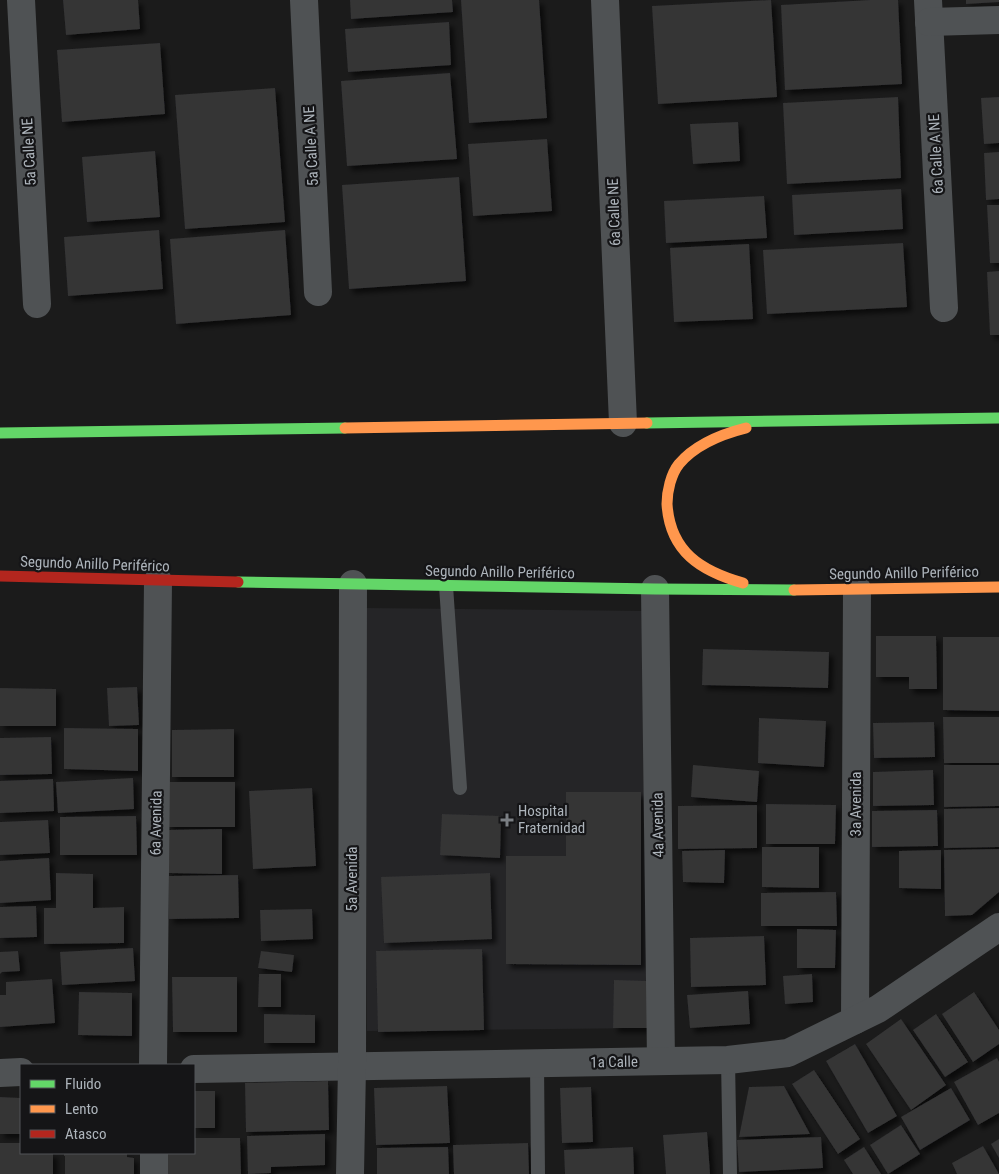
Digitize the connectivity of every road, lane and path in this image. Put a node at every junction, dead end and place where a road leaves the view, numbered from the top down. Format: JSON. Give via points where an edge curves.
{"nodes":[{"id":1,"x":21,"y":0,"type":"edge"},
{"id":2,"x":304,"y":0,"type":"edge"},
{"id":3,"x":605,"y":0,"type":"edge"},
{"id":4,"x":929,"y":11,"type":"edge"},
{"id":5,"x":999,"y":20,"type":"edge"},
{"id":6,"x":318,"y":292,"type":"dead end"},
{"id":7,"x":37,"y":304,"type":"dead end"},
{"id":8,"x":944,"y":308,"type":"dead end"},
{"id":9,"x":999,"y":418,"type":"edge"},
{"id":10,"x":777,"y":420,"type":"junction"},
{"id":11,"x":623,"y":423,"type":"junction"},
{"id":12,"x":0,"y":433,"type":"edge"},
{"id":13,"x":0,"y":576,"type":"edge"},
{"id":14,"x":158,"y":581,"type":"junction"},
{"id":15,"x":353,"y":584,"type":"junction"},
{"id":16,"x":446,"y":586,"type":"junction"},
{"id":17,"x":999,"y":587,"type":"edge"},
{"id":18,"x":655,"y":589,"type":"junction"},
{"id":19,"x":858,"y":589,"type":"junction"},
{"id":20,"x":771,"y":590,"type":"junction"},
{"id":21,"x":460,"y":788,"type":"dead end"},
{"id":22,"x":999,"y":927,"type":"edge"},
{"id":23,"x":855,"y":1020,"type":"junction"},
{"id":24,"x":728,"y":1060,"type":"junction"},
{"id":25,"x":661,"y":1061,"type":"junction"},
{"id":26,"x":537,"y":1063,"type":"junction"},
{"id":27,"x":153,"y":1064,"type":"edge"},
{"id":28,"x":352,"y":1067,"type":"junction"},
{"id":29,"x":195,"y":1069,"type":"edge"},
{"id":30,"x":20,"y":1072,"type":"edge"},
{"id":31,"x":0,"y":1073,"type":"edge"},
{"id":32,"x":154,"y":1154,"type":"edge"},
{"id":33,"x":154,"y":1174,"type":"edge"},
{"id":34,"x":350,"y":1174,"type":"edge"},
{"id":35,"x":538,"y":1174,"type":"edge"},
{"id":36,"x":730,"y":1174,"type":"edge"}],
"edges":[{"from":1,"to":7,"type":"street","name":"5a Calle NE"},
{"from":2,"to":6,"type":"street","name":"5a Calle A NE"},
{"from":3,"to":11,"type":"street","name":"6a Calle NE"},
{"from":4,"to":5,"type":"street"},
{"from":4,"to":8,"type":"street","name":"6a Calle A NE"},
{"from":9,"to":10,"type":"main road"},
{"from":10,"to":11,"type":"main road"},
{"from":10,"to":20,"type":"main road","via":[[712,440],[680,463],[672,476],[667,513],[677,543],[699,564],[716,574]]},
{"from":11,"to":12,"type":"main road"},
{"from":13,"to":14,"type":"main road","name":"Segundo Anillo Periférico"},
{"from":14,"to":15,"type":"main road","name":"Segundo Anillo Periférico"},
{"from":14,"to":27,"type":"street","name":"6a Avenida"},
{"from":15,"to":16,"type":"main road","name":"Segundo Anillo Periférico"},
{"from":15,"to":28,"type":"street","name":"5a Avenida"},
{"from":16,"to":18,"type":"main road","name":"Segundo Anillo Periférico"},
{"from":16,"to":21,"type":"lane"},
{"from":17,"to":19,"type":"main road","name":"Segundo Anillo Periférico"},
{"from":18,"to":20,"type":"main road","name":"Segundo Anillo Periférico"},
{"from":18,"to":25,"type":"street","name":"4a Avenida"},
{"from":19,"to":20,"type":"main road","name":"Segundo Anillo Periférico"},
{"from":19,"to":23,"type":"street","name":"3a Avenida"},
{"from":22,"to":23,"type":"street","name":"1a Calle","via":[[878,1009]]},
{"from":23,"to":24,"type":"street","name":"1a Calle","via":[[788,1053]]},
{"from":24,"to":25,"type":"street","name":"1a Calle"},
{"from":24,"to":36,"type":"lane"},
{"from":25,"to":26,"type":"street","name":"1a Calle"},
{"from":26,"to":28,"type":"street","name":"1a Calle"},
{"from":26,"to":35,"type":"lane"},
{"from":28,"to":29,"type":"street","name":"1a Calle"},
{"from":28,"to":34,"type":"street","name":"5a Avenida"},
{"from":30,"to":31,"type":"street"},
{"from":32,"to":33,"type":"street"}]}
